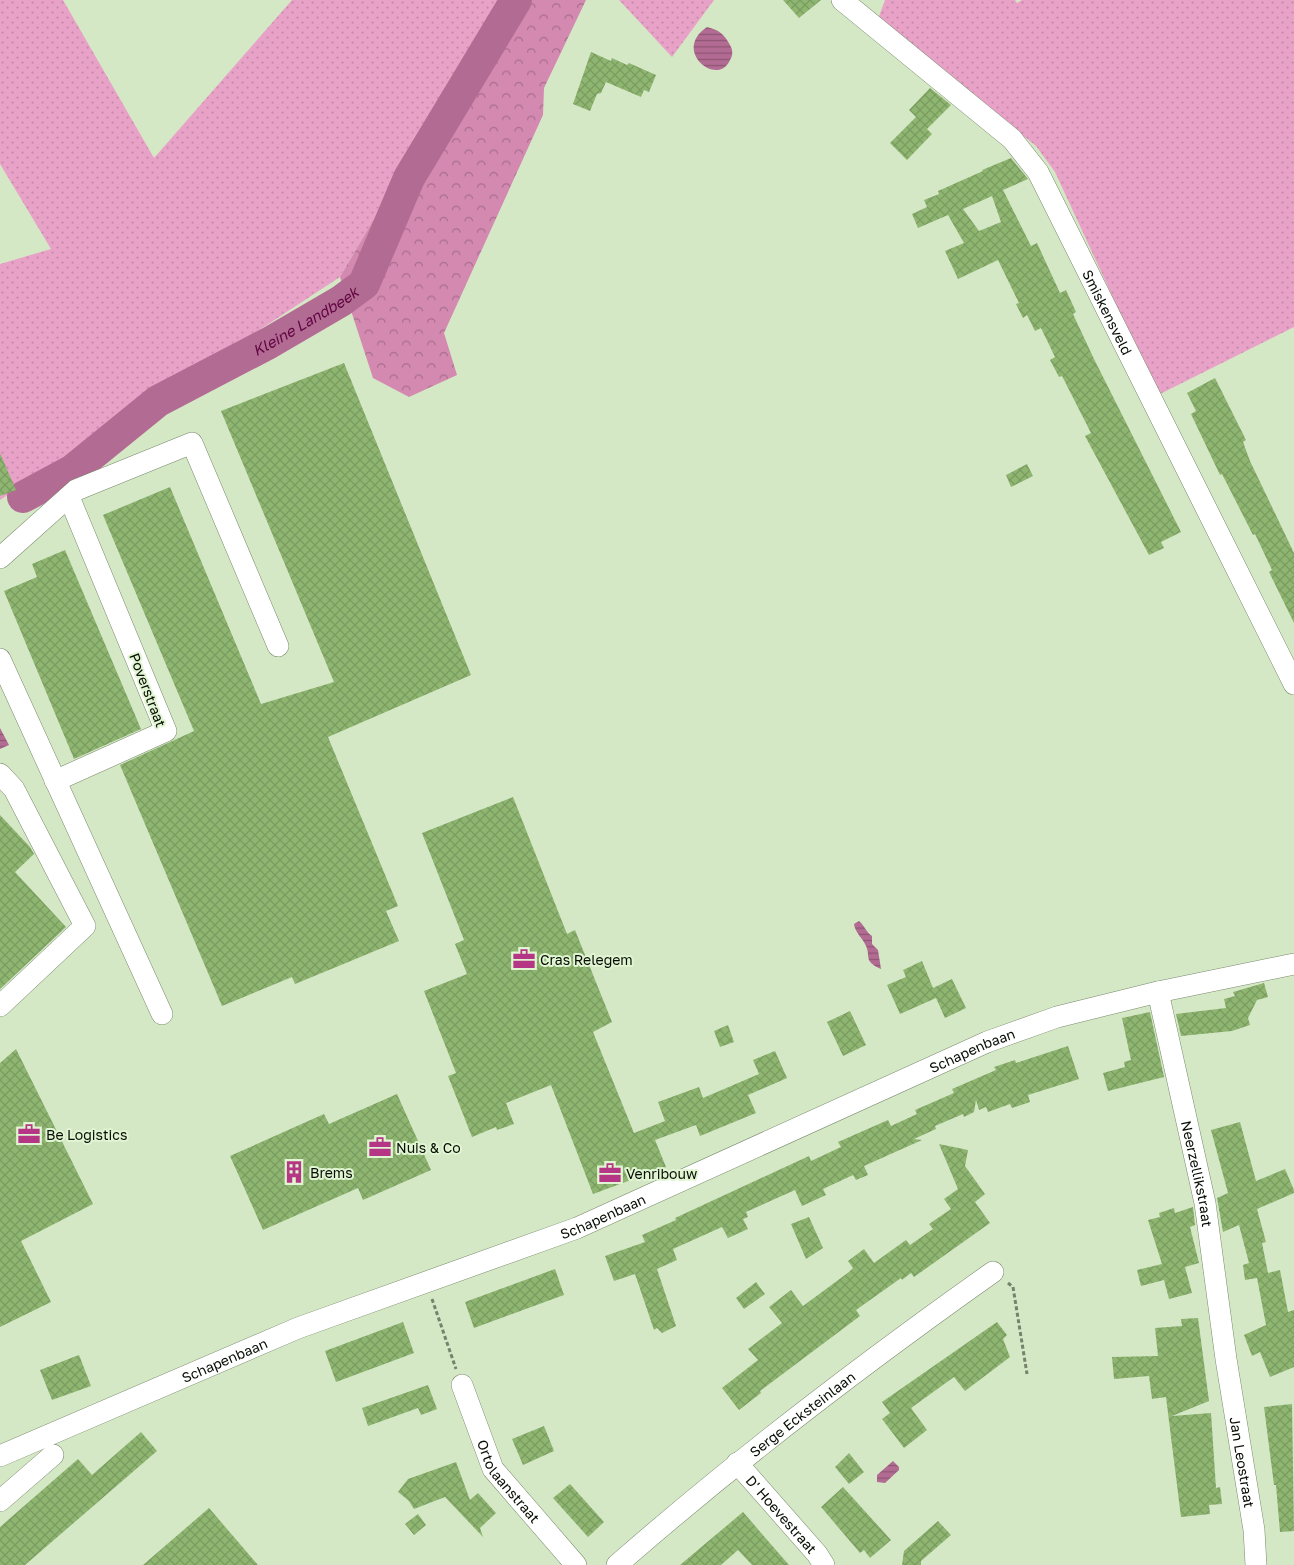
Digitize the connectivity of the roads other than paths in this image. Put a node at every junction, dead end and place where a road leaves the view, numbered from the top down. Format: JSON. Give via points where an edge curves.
{"nodes":[{"id":1,"x":842,"y":0,"type":"edge"},
{"id":2,"x":69,"y":497,"type":"junction"},
{"id":3,"x":0,"y":558,"type":"edge"},
{"id":4,"x":278,"y":646,"type":"dead end"},
{"id":5,"x":0,"y":659,"type":"edge"},
{"id":6,"x":1294,"y":684,"type":"edge"},
{"id":7,"x":0,"y":774,"type":"edge"},
{"id":8,"x":55,"y":781,"type":"junction"},
{"id":9,"x":1294,"y":964,"type":"edge"},
{"id":10,"x":1158,"y":992,"type":"junction"},
{"id":11,"x":0,"y":1006,"type":"edge"},
{"id":12,"x":162,"y":1014,"type":"dead end"},
{"id":13,"x":993,"y":1272,"type":"road end"},
{"id":14,"x":1226,"y":1359,"type":"joint"},
{"id":15,"x":462,"y":1385,"type":"road end"},
{"id":16,"x":52,"y":1455,"type":"dead end"},
{"id":17,"x":0,"y":1456,"type":"edge"},
{"id":18,"x":737,"y":1463,"type":"junction"},
{"id":19,"x":0,"y":1501,"type":"edge"},
{"id":20,"x":576,"y":1565,"type":"edge"},
{"id":21,"x":618,"y":1565,"type":"edge"},
{"id":22,"x":824,"y":1565,"type":"edge"},
{"id":23,"x":1256,"y":1565,"type":"edge"}],
"edges":[{"from":1,"to":6,"type":"street","name":"Smiskensveld","via":[[1012,139],[1038,172]]},
{"from":2,"to":3,"type":"street"},
{"from":2,"to":4,"type":"street","via":[[76,490],[192,443]]},
{"from":2,"to":8,"type":"street","name":"Poverstraat","via":[[166,731]]},
{"from":5,"to":8,"type":"street"},
{"from":7,"to":11,"type":"street","via":[[14,789],[85,926]]},
{"from":8,"to":12,"type":"street"},
{"from":9,"to":10,"type":"street","name":"Schapenbaan"},
{"from":10,"to":14,"type":"street","name":"Neerzellikstraat","via":[[1205,1203]]},
{"from":10,"to":17,"type":"street","name":"Schapenbaan","via":[[1057,1017],[987,1042],[577,1228],[298,1328]]},
{"from":13,"to":18,"type":"street","name":"Serge Ecksteinlaan","via":[[875,1356]]},
{"from":14,"to":23,"type":"street","name":"Jan Leostraat","via":[[1254,1530]]},
{"from":15,"to":20,"type":"street","name":"Ortolaanstraat","via":[[493,1469]]},
{"from":16,"to":19,"type":"street"},
{"from":18,"to":21,"type":"street","name":"Serge Ecksteinlaan"},
{"from":18,"to":22,"type":"street","name":"D' Hoevestraat"}]}
